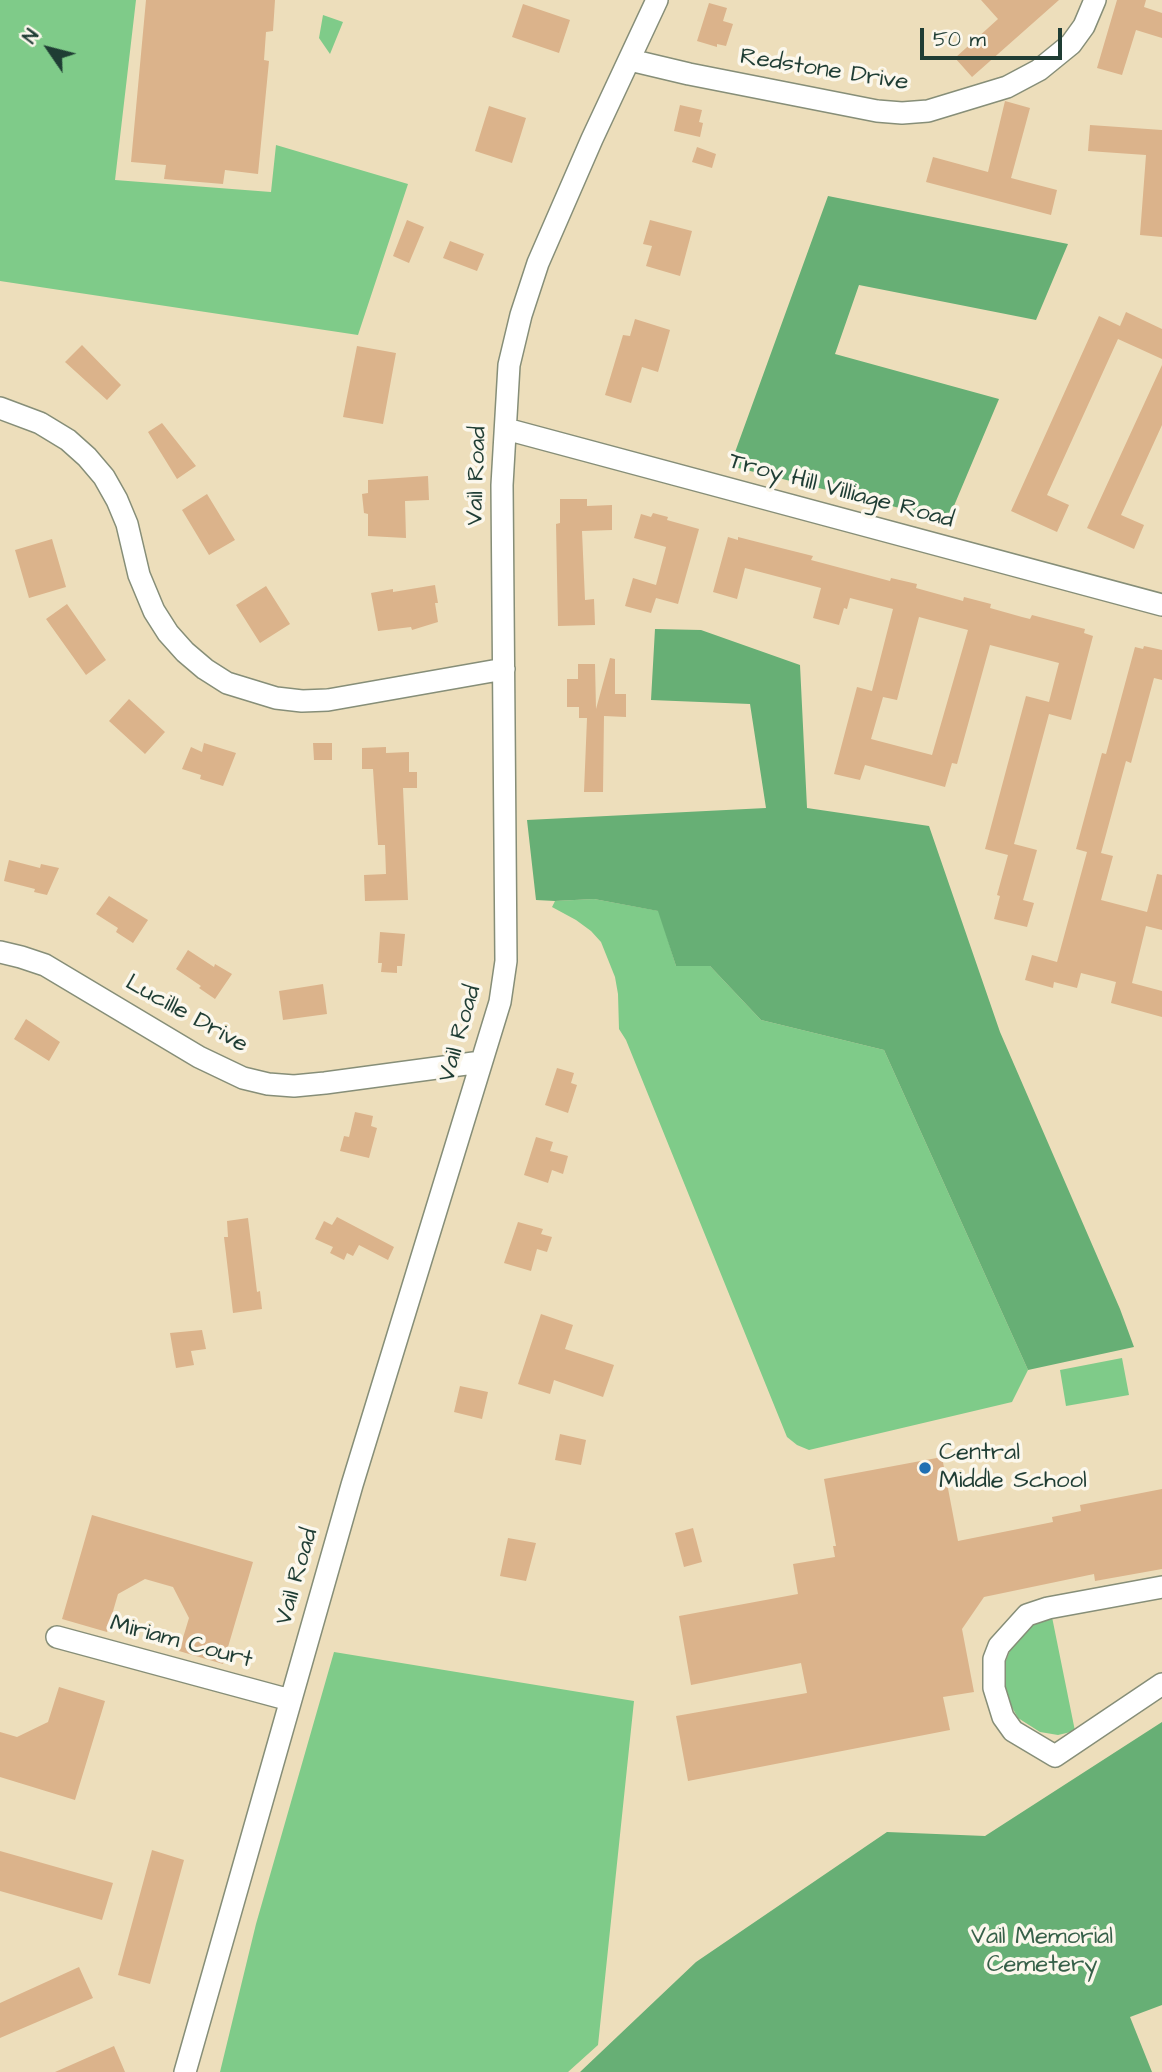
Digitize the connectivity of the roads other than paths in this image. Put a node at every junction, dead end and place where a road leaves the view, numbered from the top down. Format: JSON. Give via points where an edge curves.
{"nodes":[{"id":1,"x":657,"y":0,"type":"edge"},
{"id":2,"x":1095,"y":0,"type":"edge"},
{"id":3,"x":630,"y":60,"type":"junction"},
{"id":4,"x":0,"y":408,"type":"edge"},
{"id":5,"x":506,"y":429,"type":"junction"},
{"id":6,"x":1162,"y":605,"type":"edge"},
{"id":7,"x":504,"y":669,"type":"junction"},
{"id":8,"x":0,"y":953,"type":"edge"},
{"id":9,"x":481,"y":1062,"type":"junction"},
{"id":10,"x":1162,"y":1587,"type":"edge"},
{"id":11,"x":57,"y":1637,"type":"dead end"},
{"id":12,"x":1162,"y":1684,"type":"edge"},
{"id":13,"x":290,"y":1700,"type":"junction"},
{"id":14,"x":184,"y":2072,"type":"edge"}],
"edges":[{"from":1,"to":3,"type":"street","name":"Vail Road"},
{"from":2,"to":3,"type":"street","name":"Redstone Drive","via":[[1071,44],[1039,70],[1007,87],[928,111],[877,111]]},
{"from":3,"to":5,"type":"street","name":"Vail Road","via":[[538,263],[509,365]]},
{"from":4,"to":7,"type":"street","via":[[68,440],[104,477],[127,524],[139,575],[154,611],[185,652],[227,682],[276,698],[328,700]]},
{"from":5,"to":6,"type":"street","name":"Troy Hill Villiage Road"},
{"from":5,"to":7,"type":"street","name":"Vail Road","via":[[502,485]]},
{"from":7,"to":9,"type":"street","name":"Vail Road","via":[[506,961],[500,1002]]},
{"from":8,"to":9,"type":"street","name":"Lucille Drive","via":[[45,965],[199,1057],[268,1084],[325,1083]]},
{"from":9,"to":13,"type":"street","name":"Vail Road"},
{"from":10,"to":12,"type":"street","via":[[1027,1615],[999,1646],[994,1688],[1013,1731],[1055,1756]]},
{"from":11,"to":13,"type":"street","name":"Miriam Court"},
{"from":13,"to":14,"type":"street","name":"Vail Road"}]}
